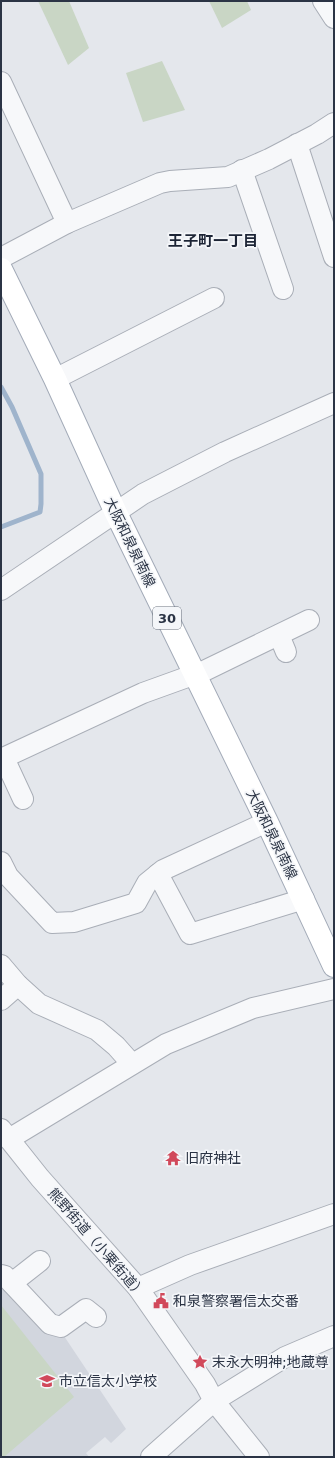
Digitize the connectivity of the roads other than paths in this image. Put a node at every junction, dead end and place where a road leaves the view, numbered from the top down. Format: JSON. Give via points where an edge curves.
{"nodes":[{"id":1,"x":323,"y":1,"type":"edge"},
{"id":2,"x":334,"y":18,"type":"edge"},
{"id":3,"x":1,"y":82,"type":"edge"},
{"id":4,"x":334,"y":123,"type":"edge"},
{"id":5,"x":298,"y":144,"type":"junction"},
{"id":6,"x":242,"y":170,"type":"junction"},
{"id":7,"x":67,"y":223,"type":"junction"},
{"id":8,"x":334,"y":256,"type":"edge"},
{"id":9,"x":1,"y":258,"type":"edge"},
{"id":10,"x":1,"y":269,"type":"edge"},
{"id":11,"x":283,"y":289,"type":"dead end"},
{"id":12,"x":214,"y":298,"type":"dead end"},
{"id":13,"x":55,"y":379,"type":"junction"},
{"id":14,"x":334,"y":403,"type":"edge"},
{"id":15,"x":116,"y":513,"type":"junction"},
{"id":16,"x":1,"y":590,"type":"edge"},
{"id":17,"x":309,"y":620,"type":"dead end"},
{"id":18,"x":194,"y":674,"type":"junction"},
{"id":19,"x":3,"y":759,"type":"edge"},
{"id":20,"x":23,"y":799,"type":"dead end"},
{"id":21,"x":267,"y":822,"type":"junction"},
{"id":22,"x":1,"y":862,"type":"edge"},
{"id":23,"x":158,"y":874,"type":"junction"},
{"id":24,"x":304,"y":900,"type":"junction"},
{"id":25,"x":1,"y":965,"type":"edge"},
{"id":26,"x":334,"y":966,"type":"edge"},
{"id":27,"x":18,"y":986,"type":"junction"},
{"id":28,"x":334,"y":989,"type":"edge"},
{"id":29,"x":1,"y":1000,"type":"edge"},
{"id":30,"x":132,"y":1064,"type":"junction"},
{"id":31,"x":5,"y":1134,"type":"edge"},
{"id":32,"x":334,"y":1214,"type":"edge"},
{"id":33,"x":40,"y":1261,"type":"dead end"},
{"id":34,"x":6,"y":1279,"type":"edge"},
{"id":35,"x":138,"y":1288,"type":"junction"},
{"id":36,"x":96,"y":1317,"type":"dead end"},
{"id":37,"x":334,"y":1336,"type":"edge"},
{"id":38,"x":214,"y":1401,"type":"junction"},
{"id":39,"x":151,"y":1457,"type":"edge"},
{"id":40,"x":259,"y":1457,"type":"edge"}],
"edges":[{"from":1,"to":2,"type":"street"},
{"from":3,"to":7,"type":"street"},
{"from":4,"to":5,"type":"street"},
{"from":5,"to":6,"type":"street"},
{"from":5,"to":8,"type":"street"},
{"from":6,"to":7,"type":"street","via":[[228,177],[160,183]]},
{"from":6,"to":11,"type":"street"},
{"from":7,"to":9,"type":"street"},
{"from":10,"to":13,"type":"main road","name":"大阪和泉泉南線","number":"30"},
{"from":12,"to":13,"type":"street"},
{"from":13,"to":15,"type":"main road","name":"大阪和泉泉南線","number":"30"},
{"from":14,"to":15,"type":"street","via":[[225,452],[143,494]]},
{"from":15,"to":16,"type":"street"},
{"from":15,"to":18,"type":"main road","name":"大阪和泉泉南線","number":"30"},
{"from":17,"to":18,"type":"street","via":[[282,644]]},
{"from":18,"to":19,"type":"street","via":[[143,693]]},
{"from":18,"to":21,"type":"main road","name":"大阪和泉泉南線","number":"30"},
{"from":19,"to":20,"type":"street"},
{"from":21,"to":23,"type":"street"},
{"from":21,"to":24,"type":"main road","name":"大阪和泉泉南線","number":"30"},
{"from":22,"to":23,"type":"street","via":[[8,876],[52,923],[74,922],[136,903],[147,883]]},
{"from":23,"to":24,"type":"street","via":[[190,934]]},
{"from":24,"to":26,"type":"main road","name":"大阪和泉泉南線","number":"30"},
{"from":25,"to":27,"type":"street"},
{"from":27,"to":29,"type":"street"},
{"from":27,"to":30,"type":"street","via":[[39,1004],[97,1030]]},
{"from":28,"to":30,"type":"street","via":[[253,1008],[166,1044]]},
{"from":30,"to":31,"type":"street"},
{"from":31,"to":35,"type":"street","name":"熊野街道（小栗街道）","via":[[40,1178]]},
{"from":32,"to":35,"type":"street","via":[[190,1265]]},
{"from":33,"to":34,"type":"street"},
{"from":34,"to":36,"type":"street","via":[[50,1324],[61,1327],[86,1309]]},
{"from":35,"to":38,"type":"street","name":"熊野街道（小栗街道）","via":[[206,1384]]},
{"from":37,"to":38,"type":"street","via":[[285,1357]]},
{"from":38,"to":39,"type":"street"},
{"from":38,"to":40,"type":"street","name":"熊野街道（小栗街道）"}]}
